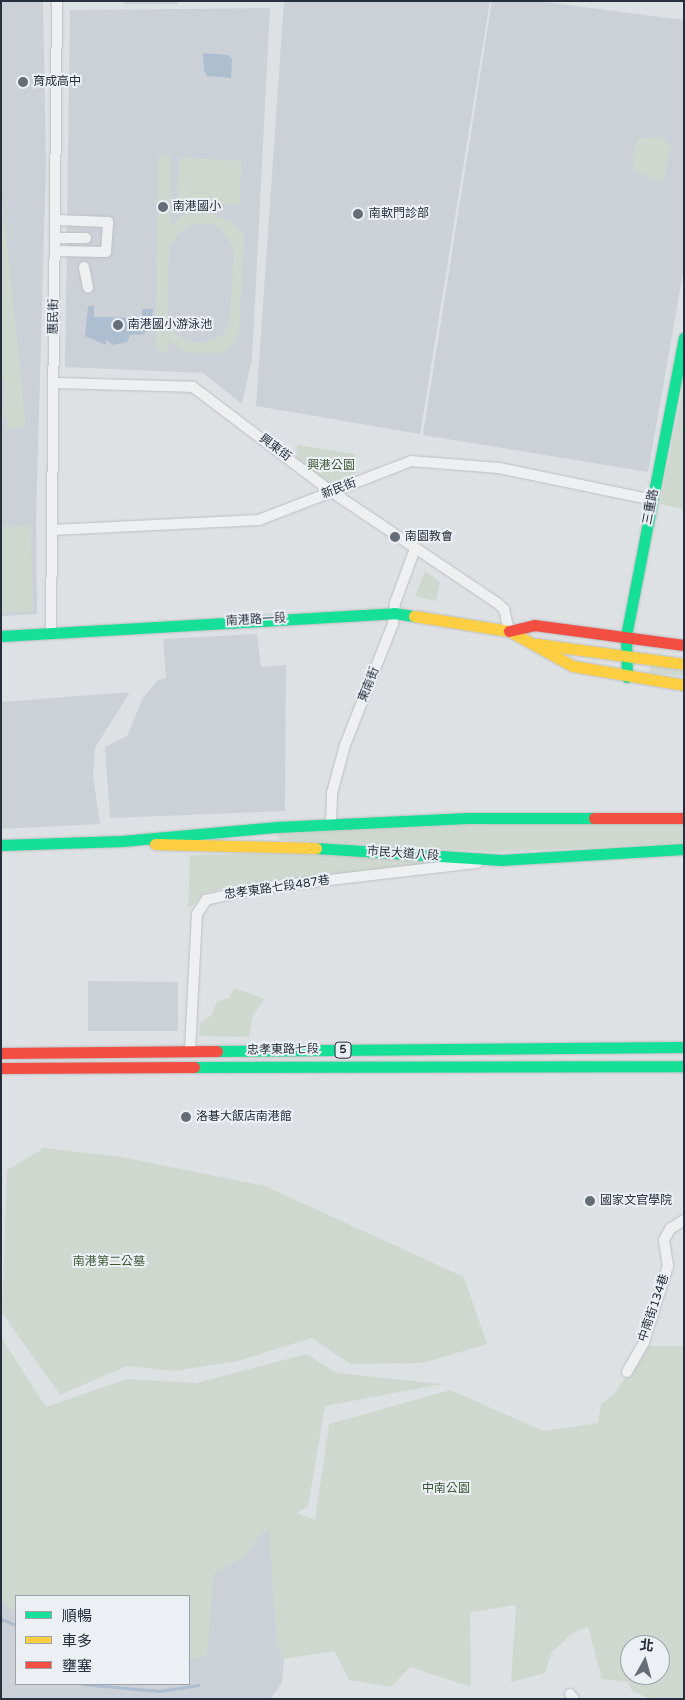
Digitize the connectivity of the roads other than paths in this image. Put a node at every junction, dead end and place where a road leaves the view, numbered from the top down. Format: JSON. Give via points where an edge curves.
{"nodes":[{"id":1,"x":57,"y":1,"type":"edge"},
{"id":2,"x":55,"y":220,"type":"junction"},
{"id":3,"x":55,"y":238,"type":"junction"},
{"id":4,"x":86,"y":238,"type":"dead end"},
{"id":5,"x":55,"y":251,"type":"junction"},
{"id":6,"x":84,"y":266,"type":"dead end"},
{"id":7,"x":88,"y":288,"type":"dead end"},
{"id":8,"x":684,"y":338,"type":"edge"},
{"id":9,"x":682,"y":354,"type":"edge"},
{"id":10,"x":54,"y":383,"type":"junction"},
{"id":11,"x":332,"y":492,"type":"junction"},
{"id":12,"x":652,"y":500,"type":"junction"},
{"id":13,"x":52,"y":530,"type":"junction"},
{"id":14,"x":415,"y":549,"type":"junction"},
{"id":15,"x":394,"y":612,"type":"junction"},
{"id":16,"x":509,"y":631,"type":"junction"},
{"id":17,"x":51,"y":633,"type":"junction"},
{"id":18,"x":1,"y":636,"type":"edge"},
{"id":19,"x":626,"y":636,"type":"junction"},
{"id":20,"x":532,"y":643,"type":"junction"},
{"id":21,"x":684,"y":645,"type":"edge"},
{"id":22,"x":626,"y":654,"type":"junction"},
{"id":23,"x":684,"y":664,"type":"edge"},
{"id":24,"x":627,"y":677,"type":"junction"},
{"id":25,"x":684,"y":685,"type":"edge"},
{"id":26,"x":684,"y":818,"type":"edge"},
{"id":27,"x":331,"y":824,"type":"junction"},
{"id":28,"x":277,"y":826,"type":"junction"},
{"id":29,"x":122,"y":841,"type":"junction"},
{"id":30,"x":1,"y":845,"type":"edge"},
{"id":31,"x":276,"y":847,"type":"junction"},
{"id":32,"x":684,"y":849,"type":"edge"},
{"id":33,"x":502,"y":860,"type":"junction"},
{"id":34,"x":684,"y":1047,"type":"edge"},
{"id":35,"x":190,"y":1051,"type":"junction"},
{"id":36,"x":1,"y":1053,"type":"edge"},
{"id":37,"x":684,"y":1066,"type":"edge"},
{"id":38,"x":1,"y":1068,"type":"edge"},
{"id":39,"x":684,"y":1220,"type":"edge"},
{"id":40,"x":626,"y":1372,"type":"dead end"}],
"edges":[{"from":1,"to":2,"type":"street","name":"惠民街"},
{"from":2,"to":3,"type":"street","name":"惠民街"},
{"from":2,"to":5,"type":"street","via":[[108,222],[106,252]]},
{"from":3,"to":4,"type":"street"},
{"from":3,"to":5,"type":"street","name":"惠民街"},
{"from":5,"to":10,"type":"street","name":"惠民街"},
{"from":6,"to":7,"type":"street"},
{"from":8,"to":9,"type":"main road","name":"三重路"},
{"from":9,"to":12,"type":"main road","name":"三重路"},
{"from":10,"to":11,"type":"street","name":"興東街","via":[[193,387]]},
{"from":10,"to":13,"type":"street","name":"惠民街"},
{"from":11,"to":12,"type":"street","name":"新民街","via":[[411,461],[500,468]]},
{"from":11,"to":13,"type":"street","name":"新民街","via":[[259,520]]},
{"from":11,"to":14,"type":"street","name":"興東街"},
{"from":12,"to":19,"type":"main road","name":"三重路"},
{"from":13,"to":17,"type":"street","name":"惠民街"},
{"from":14,"to":15,"type":"street","name":"東南街","via":[[399,589]]},
{"from":14,"to":16,"type":"street","name":"興東街","via":[[496,602],[504,609]]},
{"from":15,"to":16,"type":"main road","name":"南港路一段"},
{"from":15,"to":17,"type":"main road","name":"南港路一段"},
{"from":15,"to":27,"type":"street","name":"東南街","via":[[393,624],[344,745],[332,793]]},
{"from":16,"to":19,"type":"main road","name":"南港路一段","via":[[534,625]]},
{"from":16,"to":20,"type":"main road","name":"南港路一段"},
{"from":17,"to":18,"type":"main road","name":"南港路一段"},
{"from":19,"to":21,"type":"main road","name":"南港路一段"},
{"from":19,"to":22,"type":"main road","name":"三重路"},
{"from":20,"to":22,"type":"main road","name":"南港路一段"},
{"from":20,"to":24,"type":"main road","via":[[574,666]]},
{"from":22,"to":23,"type":"main road","name":"南港路一段"},
{"from":22,"to":24,"type":"main road","name":"三重路"},
{"from":24,"to":25,"type":"main road"},
{"from":26,"to":27,"type":"main road","name":"市民大道八段","via":[[468,818]]},
{"from":27,"to":28,"type":"main road","name":"市民大道八段"},
{"from":28,"to":29,"type":"main road","name":"市民大道八段"},
{"from":28,"to":31,"type":"street","via":[[270,835]]},
{"from":29,"to":30,"type":"main road","name":"市民大道八段"},
{"from":29,"to":31,"type":"main road","name":"市民大道八段","via":[[179,846]]},
{"from":31,"to":33,"type":"main road","name":"市民大道八段"},
{"from":32,"to":33,"type":"main road","name":"市民大道八段"},
{"from":33,"to":35,"type":"street","name":"忠孝東路七段487巷","via":[[252,889],[206,900],[197,914]]},
{"from":34,"to":35,"type":"main road","name":"忠孝東路七段","number":"5"},
{"from":35,"to":36,"type":"main road","name":"忠孝東路七段","number":"5"},
{"from":37,"to":38,"type":"main road","name":"忠孝東路七段","number":"5"},
{"from":39,"to":40,"type":"street","name":"中南街134巷","via":[[670,1229],[664,1240],[668,1266],[644,1342]]}]}
